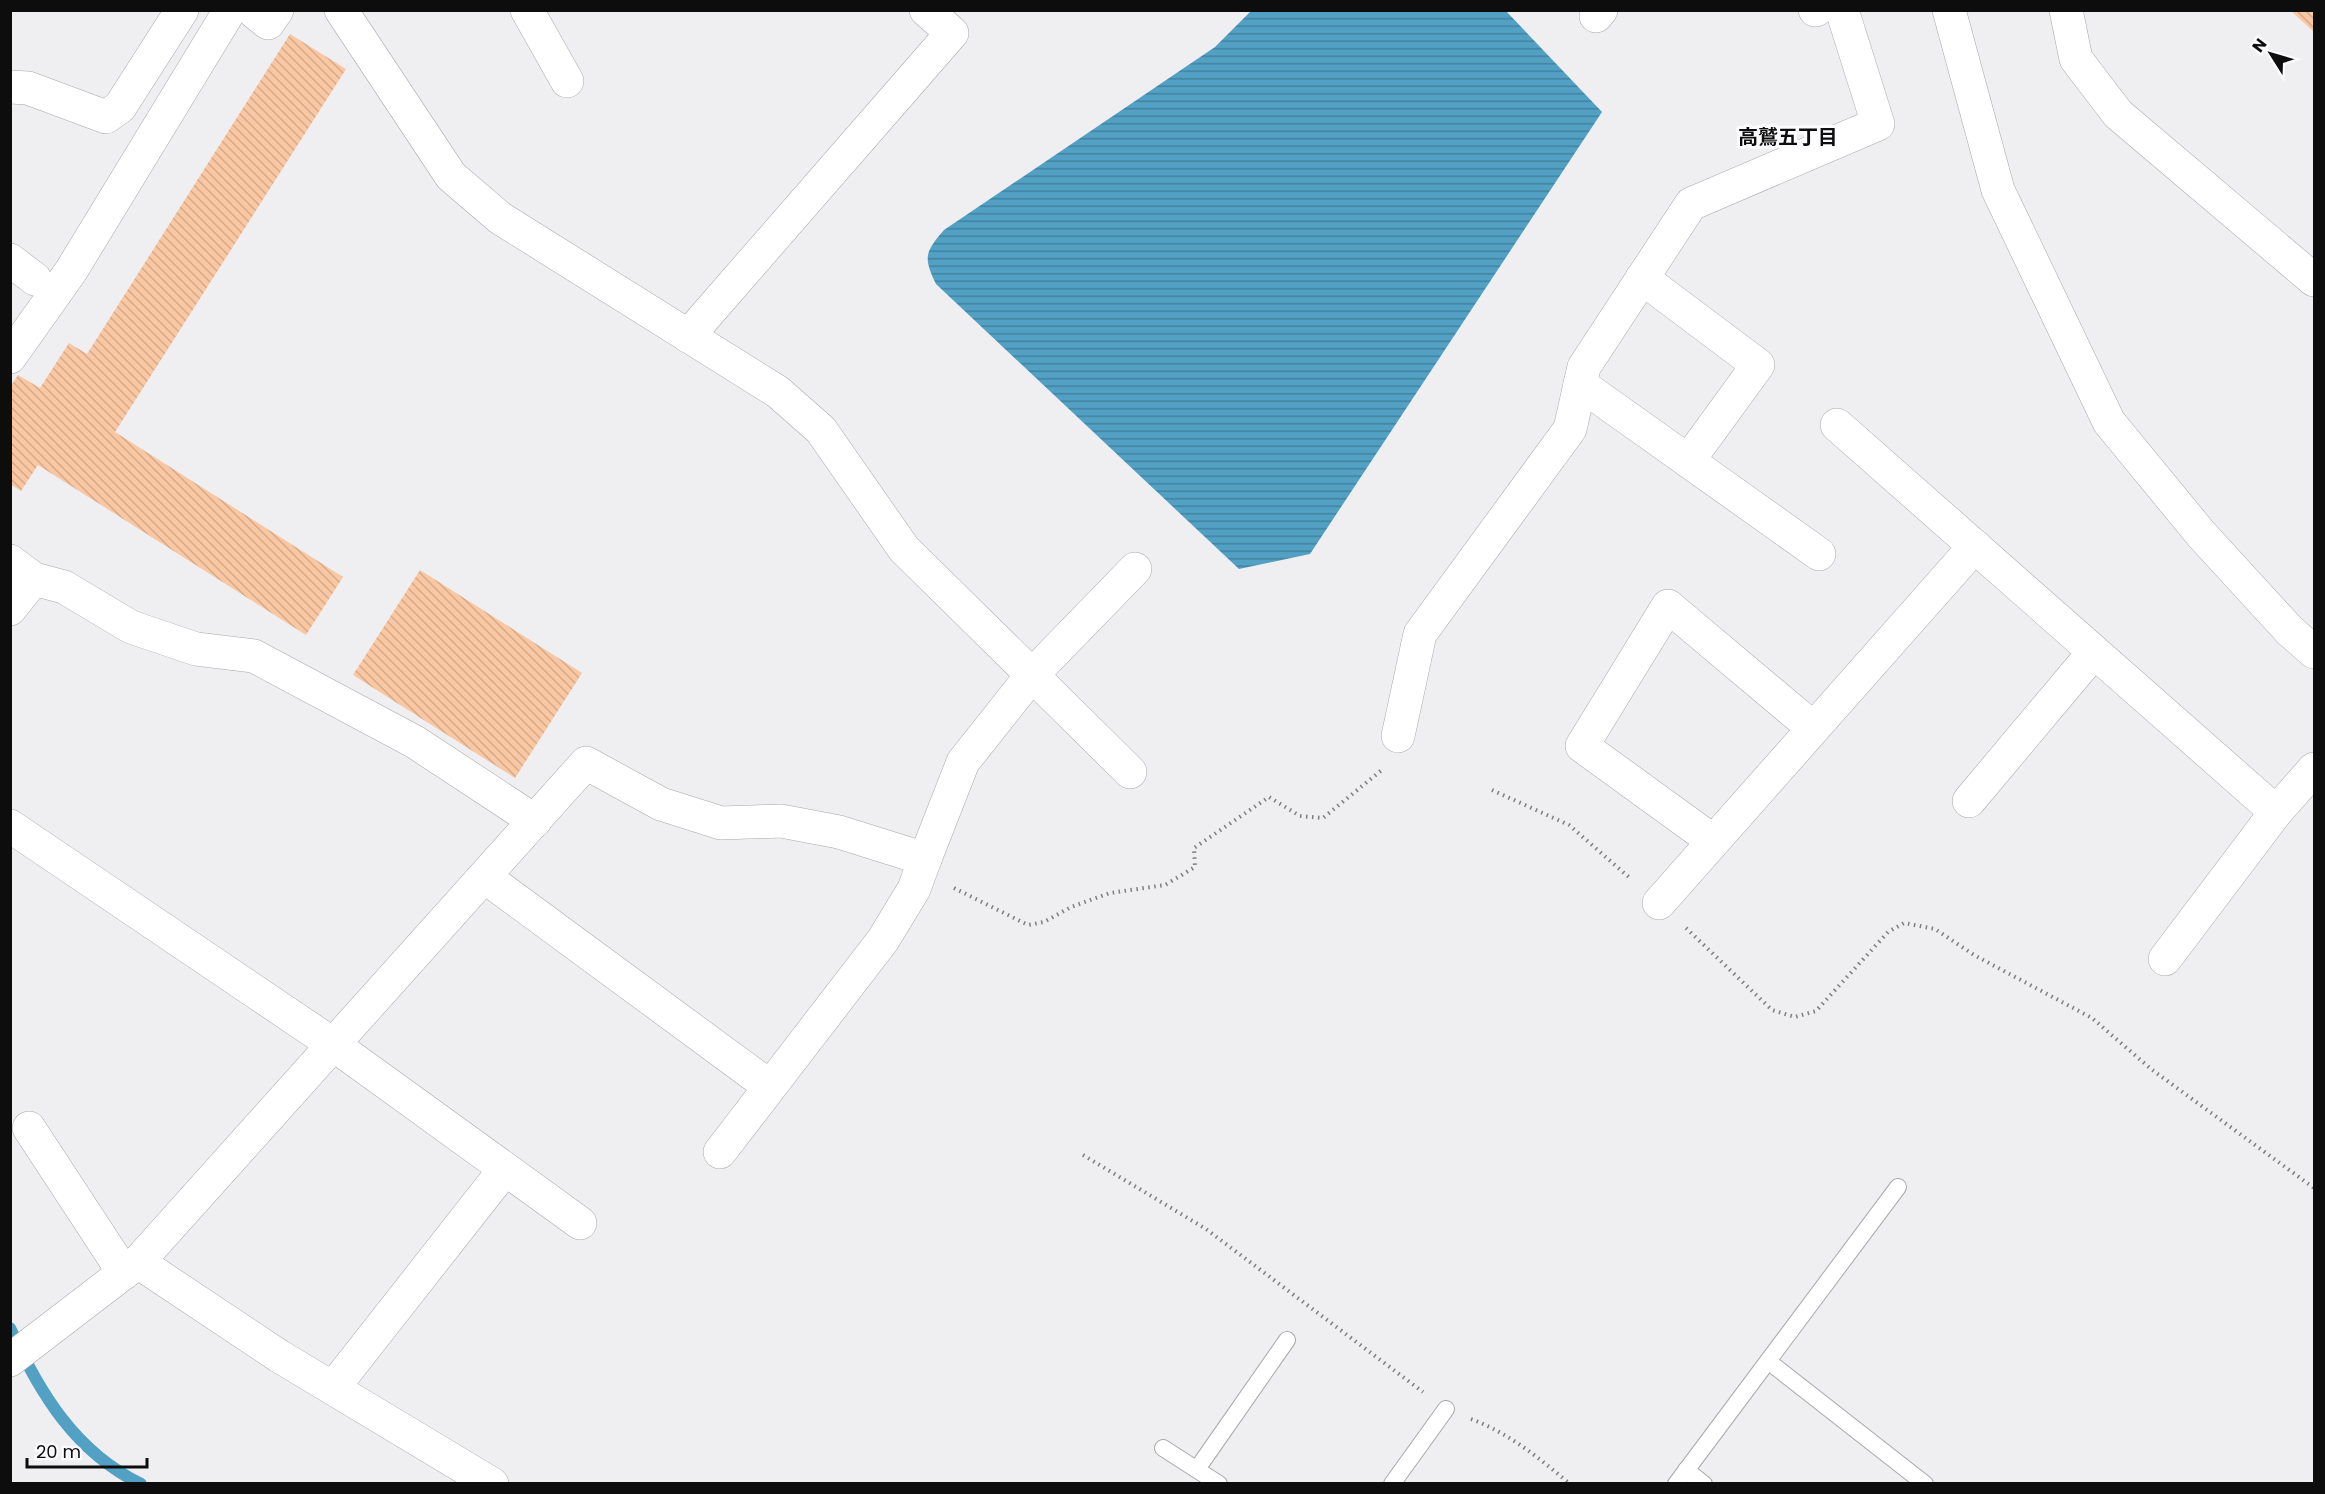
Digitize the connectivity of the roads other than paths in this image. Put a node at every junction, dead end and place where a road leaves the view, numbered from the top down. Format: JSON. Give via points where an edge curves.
{"nodes":[{"id":1,"x":182,"y":10,"type":"edge"},
{"id":2,"x":230,"y":10,"type":"edge"},
{"id":3,"x":252,"y":10,"type":"edge"},
{"id":4,"x":277,"y":10,"type":"edge"},
{"id":5,"x":341,"y":10,"type":"edge"},
{"id":6,"x":527,"y":10,"type":"edge"},
{"id":7,"x":926,"y":10,"type":"edge"},
{"id":8,"x":1842,"y":10,"type":"edge"},
{"id":9,"x":1948,"y":10,"type":"edge"},
{"id":10,"x":2066,"y":10,"type":"edge"},
{"id":11,"x":567,"y":81,"type":"dead end"},
{"id":12,"x":10,"y":87,"type":"edge"},
{"id":13,"x":1642,"y":278,"type":"junction"},
{"id":14,"x":2314,"y":280,"type":"edge"},
{"id":15,"x":688,"y":336,"type":"junction"},
{"id":16,"x":10,"y":357,"type":"edge"},
{"id":17,"x":1580,"y":384,"type":"junction"},
{"id":18,"x":1837,"y":425,"type":"dead end"},
{"id":19,"x":1688,"y":461,"type":"junction"},
{"id":20,"x":1975,"y":546,"type":"junction"},
{"id":21,"x":1819,"y":554,"type":"dead end"},
{"id":22,"x":1135,"y":569,"type":"dead end"},
{"id":23,"x":22,"y":570,"type":"edge"},
{"id":24,"x":10,"y":609,"type":"edge"},
{"id":25,"x":2094,"y":652,"type":"junction"},
{"id":26,"x":2314,"y":652,"type":"edge"},
{"id":27,"x":1032,"y":675,"type":"junction"},
{"id":28,"x":1813,"y":728,"type":"junction"},
{"id":29,"x":1398,"y":736,"type":"road end"},
{"id":30,"x":2314,"y":769,"type":"edge"},
{"id":31,"x":1130,"y":772,"type":"dead end"},
{"id":32,"x":1969,"y":801,"type":"dead end"},
{"id":33,"x":2276,"y":812,"type":"junction"},
{"id":34,"x":535,"y":821,"type":"junction"},
{"id":35,"x":10,"y":826,"type":"edge"},
{"id":36,"x":1713,"y":841,"type":"junction"},
{"id":37,"x":922,"y":866,"type":"junction"},
{"id":38,"x":484,"y":877,"type":"junction"},
{"id":39,"x":1659,"y":903,"type":"road end"},
{"id":40,"x":2165,"y":959,"type":"dead end"},
{"id":41,"x":334,"y":1045,"type":"junction"},
{"id":42,"x":769,"y":1086,"type":"junction"},
{"id":43,"x":29,"y":1128,"type":"dead end"},
{"id":44,"x":720,"y":1152,"type":"dead end"},
{"id":45,"x":505,"y":1169,"type":"junction"},
{"id":46,"x":1898,"y":1187,"type":"dead end"},
{"id":47,"x":580,"y":1223,"type":"dead end"},
{"id":48,"x":131,"y":1267,"type":"junction"},
{"id":49,"x":1287,"y":1340,"type":"dead end"},
{"id":50,"x":10,"y":1360,"type":"edge"},
{"id":51,"x":1768,"y":1361,"type":"junction"},
{"id":52,"x":333,"y":1389,"type":"junction"},
{"id":53,"x":1446,"y":1410,"type":"road end"},
{"id":54,"x":1163,"y":1448,"type":"dead end"},
{"id":55,"x":1197,"y":1469,"type":"junction"},
{"id":56,"x":1686,"y":1470,"type":"junction"},
{"id":57,"x":492,"y":1484,"type":"edge"},
{"id":58,"x":1219,"y":1484,"type":"edge"},
{"id":59,"x":1392,"y":1484,"type":"edge"},
{"id":60,"x":1676,"y":1484,"type":"edge"},
{"id":61,"x":1704,"y":1484,"type":"edge"},
{"id":62,"x":1925,"y":1484,"type":"edge"}],
"edges":[{"from":1,"to":12,"type":"street","via":[[120,107],[106,117],[28,88]]},
{"from":2,"to":16,"type":"street","via":[[71,272]]},
{"from":3,"to":4,"type":"street","via":[[268,23]]},
{"from":5,"to":15,"type":"street","via":[[450,176],[500,218]]},
{"from":6,"to":11,"type":"street"},
{"from":7,"to":15,"type":"street","via":[[952,33]]},
{"from":8,"to":13,"type":"street","via":[[1878,124],[1691,204]]},
{"from":9,"to":26,"type":"street","via":[[1998,190],[2109,422],[2201,534]]},
{"from":10,"to":14,"type":"street","via":[[2076,59],[2118,114]]},
{"from":13,"to":17,"type":"street","via":[[1584,366]]},
{"from":13,"to":19,"type":"street","via":[[1758,364]]},
{"from":15,"to":27,"type":"street","via":[[778,392],[821,429],[904,549]]},
{"from":17,"to":19,"type":"street"},
{"from":17,"to":29,"type":"street","via":[[1570,429],[1420,634]]},
{"from":18,"to":20,"type":"street"},
{"from":19,"to":21,"type":"street"},
{"from":20,"to":25,"type":"street"},
{"from":20,"to":28,"type":"street"},
{"from":22,"to":27,"type":"street"},
{"from":23,"to":24,"type":"street"},
{"from":23,"to":34,"type":"street","via":[[64,587],[131,627],[196,649],[254,656],[415,742]]},
{"from":25,"to":32,"type":"street"},
{"from":25,"to":33,"type":"street"},
{"from":27,"to":31,"type":"street"},
{"from":27,"to":37,"type":"street","via":[[963,762]]},
{"from":28,"to":36,"type":"street"},
{"from":28,"to":36,"type":"street","via":[[1668,606],[1582,746]]},
{"from":30,"to":33,"type":"street"},
{"from":33,"to":40,"type":"street"},
{"from":34,"to":37,"type":"street","via":[[586,764],[662,804],[721,823],[781,821],[828,829]]},
{"from":34,"to":38,"type":"street"},
{"from":35,"to":41,"type":"street"},
{"from":36,"to":39,"type":"street"},
{"from":37,"to":42,"type":"street","via":[[914,889],[882,940]]},
{"from":38,"to":41,"type":"street"},
{"from":38,"to":42,"type":"street"},
{"from":41,"to":45,"type":"street"},
{"from":41,"to":48,"type":"street"},
{"from":42,"to":44,"type":"street"},
{"from":43,"to":48,"type":"street"},
{"from":45,"to":47,"type":"street"},
{"from":45,"to":52,"type":"street"},
{"from":46,"to":51,"type":"lane"},
{"from":48,"to":50,"type":"street"},
{"from":48,"to":52,"type":"street"},
{"from":49,"to":55,"type":"lane"},
{"from":51,"to":56,"type":"lane"},
{"from":51,"to":62,"type":"lane"},
{"from":52,"to":57,"type":"street"},
{"from":53,"to":59,"type":"lane"},
{"from":54,"to":55,"type":"lane"},
{"from":55,"to":58,"type":"lane"},
{"from":56,"to":60,"type":"lane"},
{"from":56,"to":61,"type":"lane"}]}
